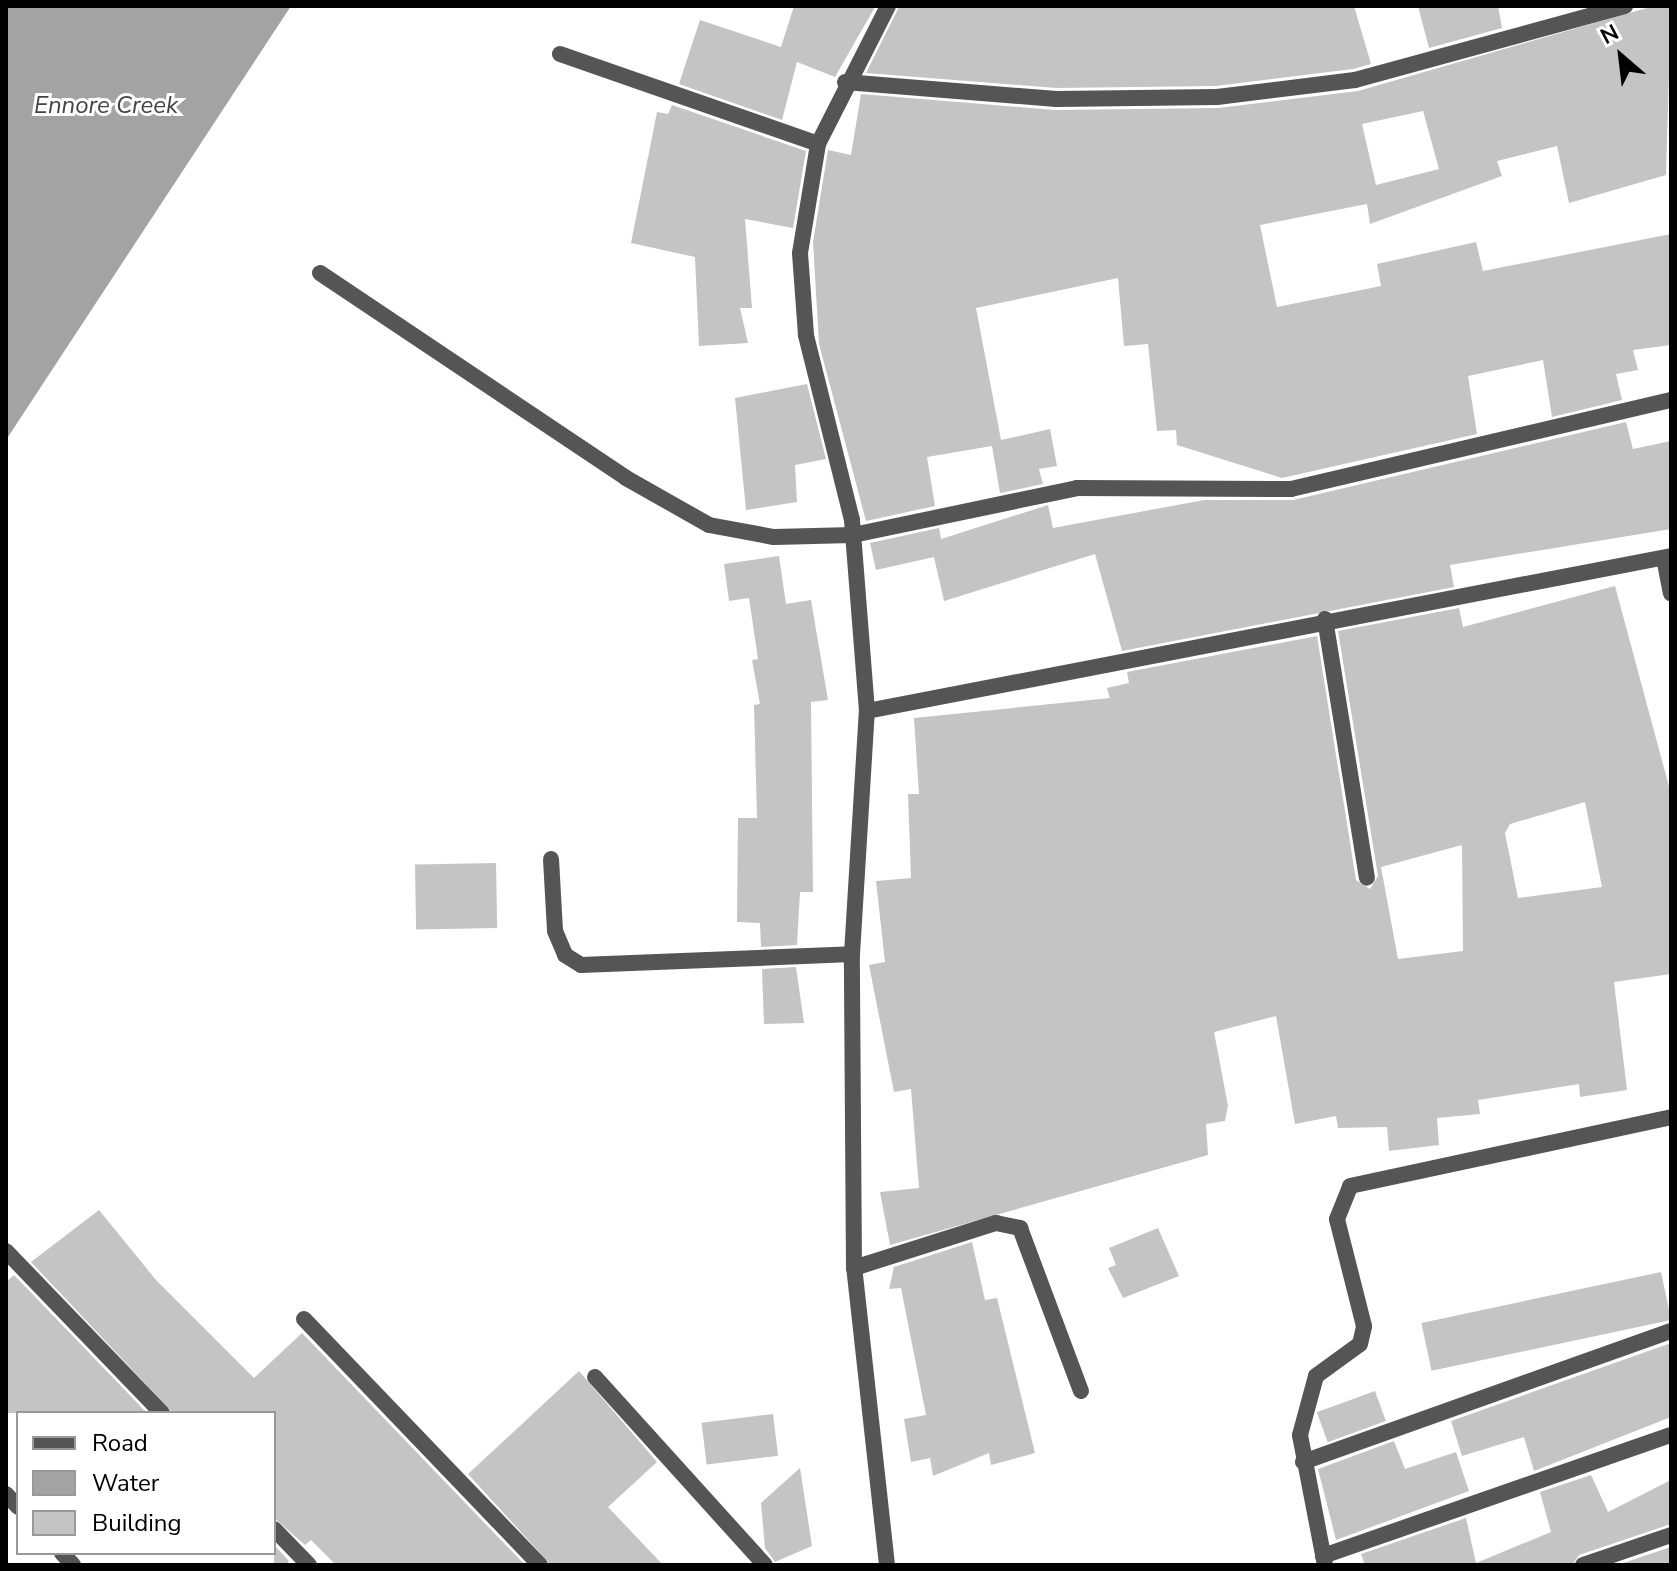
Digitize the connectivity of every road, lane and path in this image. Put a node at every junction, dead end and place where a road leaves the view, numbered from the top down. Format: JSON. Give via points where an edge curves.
{"nodes":[{"id":1,"x":888,"y":6,"type":"edge"},
{"id":2,"x":1625,"y":6,"type":"edge"},
{"id":3,"x":560,"y":54,"type":"dead end"},
{"id":4,"x":845,"y":82,"type":"junction"},
{"id":5,"x":818,"y":144,"type":"junction"},
{"id":6,"x":320,"y":273,"type":"dead end"},
{"id":7,"x":1671,"y":400,"type":"edge"},
{"id":8,"x":853,"y":535,"type":"junction"},
{"id":9,"x":1668,"y":557,"type":"edge"},
{"id":10,"x":1671,"y":593,"type":"edge"},
{"id":11,"x":1325,"y":619,"type":"junction"},
{"id":12,"x":867,"y":711,"type":"junction"},
{"id":13,"x":551,"y":859,"type":"dead end"},
{"id":14,"x":1367,"y":878,"type":"dead end"},
{"id":15,"x":852,"y":954,"type":"junction"},
{"id":16,"x":1671,"y":1117,"type":"edge"},
{"id":17,"x":6,"y":1251,"type":"edge"},
{"id":18,"x":854,"y":1268,"type":"junction"},
{"id":19,"x":304,"y":1319,"type":"dead end"},
{"id":20,"x":1671,"y":1331,"type":"edge"},
{"id":21,"x":595,"y":1377,"type":"dead end"},
{"id":22,"x":1081,"y":1391,"type":"dead end"},
{"id":23,"x":160,"y":1411,"type":"edge"},
{"id":24,"x":1671,"y":1435,"type":"edge"},
{"id":25,"x":1303,"y":1462,"type":"junction"},
{"id":26,"x":276,"y":1531,"type":"edge"},
{"id":27,"x":1671,"y":1535,"type":"edge"},
{"id":28,"x":1324,"y":1560,"type":"edge"},
{"id":29,"x":309,"y":1565,"type":"edge"},
{"id":30,"x":540,"y":1565,"type":"edge"},
{"id":31,"x":765,"y":1565,"type":"edge"},
{"id":32,"x":887,"y":1565,"type":"edge"},
{"id":33,"x":1583,"y":1565,"type":"edge"}],
"edges":[{"from":1,"to":4,"type":"street"},
{"from":2,"to":4,"type":"street","via":[[1355,80],[1217,97],[1056,99]]},
{"from":3,"to":5,"type":"street"},
{"from":4,"to":5,"type":"street"},
{"from":5,"to":8,"type":"street","via":[[800,282]]},
{"from":6,"to":8,"type":"street","via":[[626,478],[709,525],[774,537]]},
{"from":7,"to":8,"type":"street","via":[[1291,489],[1077,488]]},
{"from":8,"to":12,"type":"street"},
{"from":9,"to":10,"type":"street"},
{"from":9,"to":11,"type":"street"},
{"from":11,"to":12,"type":"street"},
{"from":11,"to":14,"type":"street"},
{"from":12,"to":15,"type":"street"},
{"from":13,"to":15,"type":"street","via":[[555,931],[565,955],[581,965]]},
{"from":15,"to":18,"type":"street"},
{"from":16,"to":25,"type":"street","via":[[1350,1186],[1337,1219],[1364,1326],[1360,1344],[1316,1376],[1300,1435]]},
{"from":17,"to":23,"type":"street"},
{"from":18,"to":22,"type":"street","via":[[996,1223],[1020,1228]]},
{"from":18,"to":32,"type":"street"},
{"from":19,"to":30,"type":"street"},
{"from":20,"to":25,"type":"street"},
{"from":21,"to":31,"type":"street"},
{"from":24,"to":28,"type":"street"},
{"from":25,"to":28,"type":"street"},
{"from":26,"to":29,"type":"street"},
{"from":27,"to":33,"type":"street"}]}
